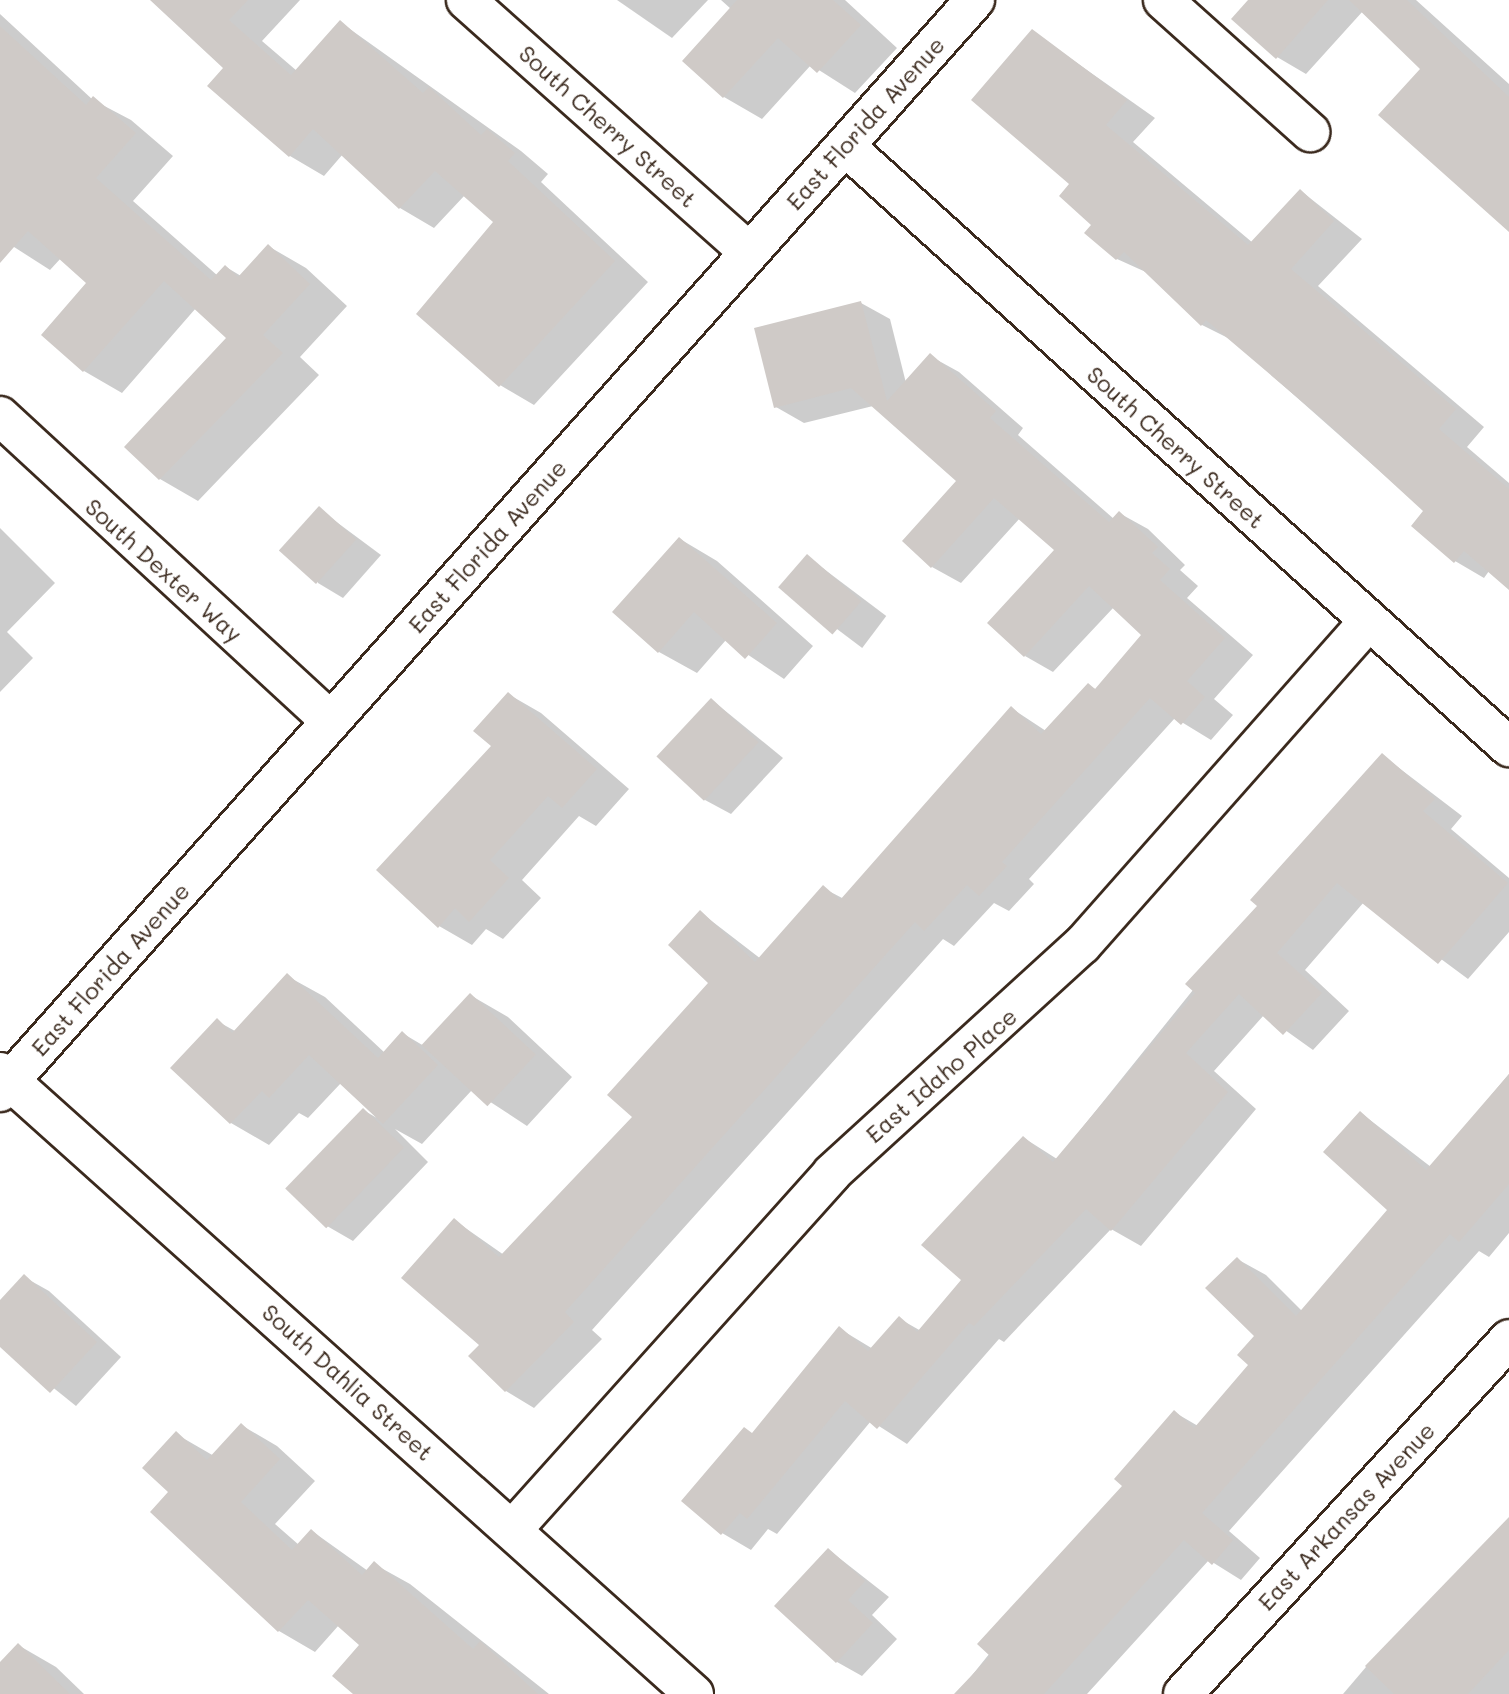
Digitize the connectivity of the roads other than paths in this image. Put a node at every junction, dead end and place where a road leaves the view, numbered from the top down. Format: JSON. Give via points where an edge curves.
{"nodes":[{"id":1,"x":466,"y":0,"type":"edge"},
{"id":2,"x":1163,"y":0,"type":"edge"},
{"id":3,"x":958,"y":6,"type":"edge"},
{"id":4,"x":1310,"y":132,"type":"dead end"},
{"id":5,"x":845,"y":146,"type":"junction"},
{"id":6,"x":749,"y":252,"type":"junction"},
{"id":7,"x":0,"y":416,"type":"edge"},
{"id":8,"x":1369,"y":621,"type":"junction"},
{"id":9,"x":331,"y":721,"type":"junction"},
{"id":10,"x":1509,"y":747,"type":"edge"},
{"id":11,"x":3,"y":1081,"type":"edge"},
{"id":12,"x":1509,"y":1339,"type":"edge"},
{"id":13,"x":513,"y":1530,"type":"junction"},
{"id":14,"x":694,"y":1694,"type":"edge"},
{"id":15,"x":1183,"y":1694,"type":"edge"}],
"edges":[{"from":1,"to":6,"type":"street","name":"South Cherry Street"},
{"from":2,"to":4,"type":"street"},
{"from":3,"to":5,"type":"street","name":"East Florida Avenue"},
{"from":5,"to":6,"type":"street","name":"East Florida Avenue"},
{"from":5,"to":8,"type":"street","name":"South Cherry Street"},
{"from":6,"to":9,"type":"street","name":"East Florida Avenue"},
{"from":7,"to":9,"type":"street","name":"South Dexter Way"},
{"from":8,"to":10,"type":"street","name":"South Cherry Street"},
{"from":8,"to":13,"type":"street","name":"East Idaho Place","via":[[1082,945],[832,1173]]},
{"from":9,"to":11,"type":"street","name":"East Florida Avenue"},
{"from":11,"to":13,"type":"street","name":"South Dahlia Street"},
{"from":12,"to":15,"type":"street","name":"East Arkansas Avenue"},
{"from":13,"to":14,"type":"street","name":"South Dahlia Street"}]}
